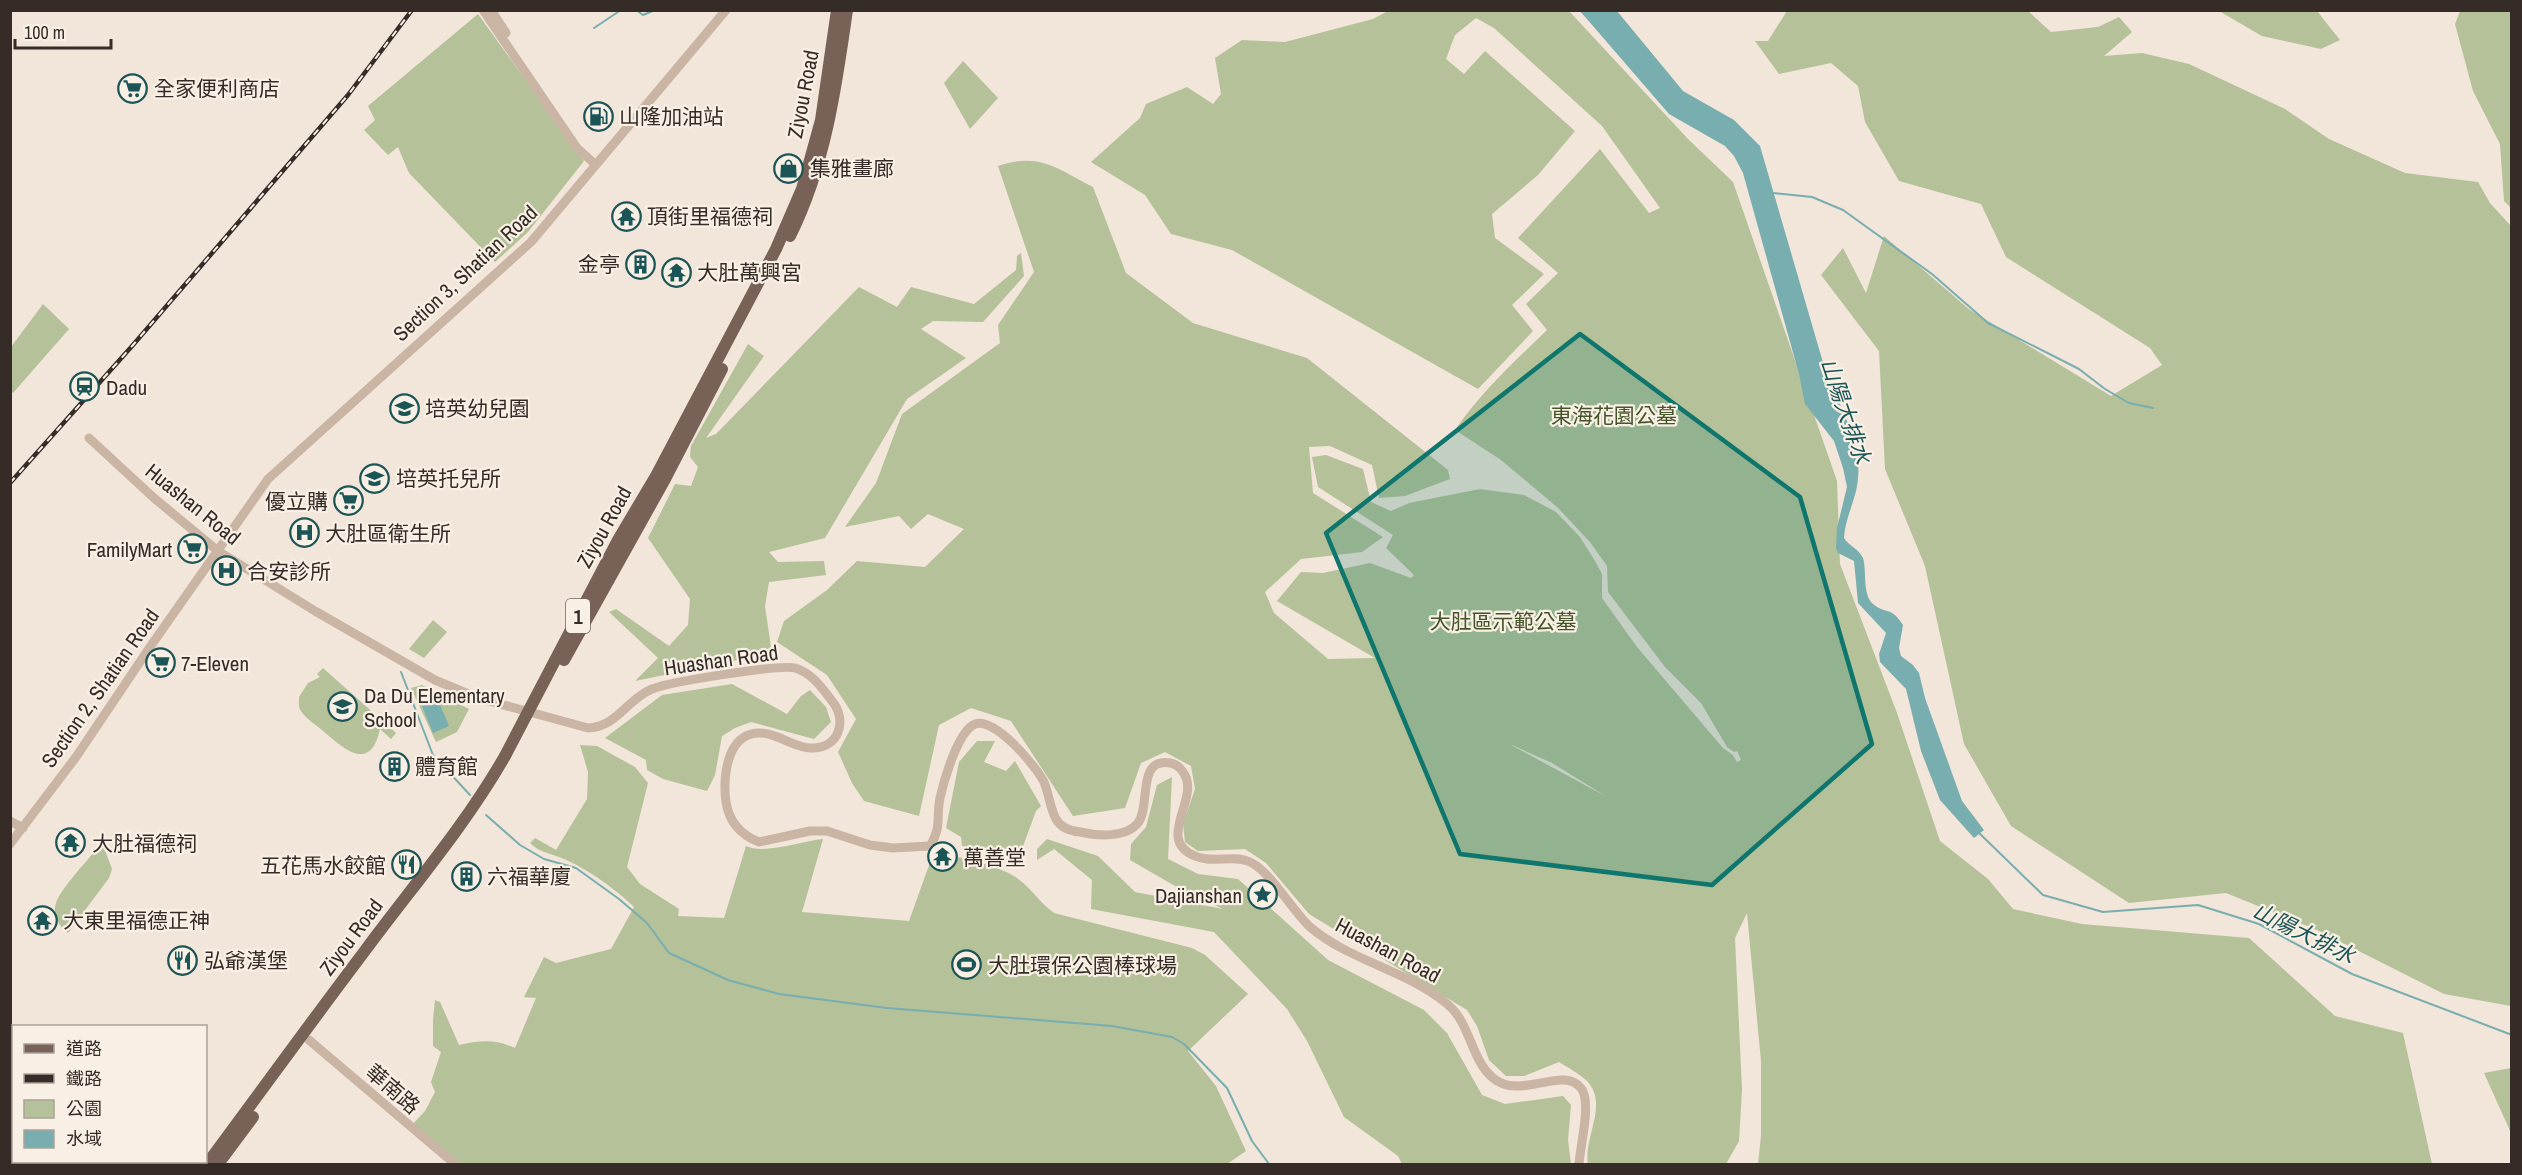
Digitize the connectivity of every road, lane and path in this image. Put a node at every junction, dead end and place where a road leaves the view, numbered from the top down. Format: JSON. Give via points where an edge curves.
{"nodes":[{"id":1,"x":483,"y":10,"type":"edge"},
{"id":2,"x":491,"y":10,"type":"edge"},
{"id":3,"x":726,"y":10,"type":"edge"},
{"id":4,"x":837,"y":10,"type":"edge"},
{"id":5,"x":847,"y":10,"type":"edge"},
{"id":6,"x":821,"y":135,"type":"junction"},
{"id":7,"x":579,"y":147,"type":"junction"},
{"id":8,"x":597,"y":165,"type":"junction"},
{"id":9,"x":88,"y":438,"type":"dead end"},
{"id":10,"x":218,"y":551,"type":"junction"},
{"id":11,"x":532,"y":712,"type":"junction"},
{"id":12,"x":10,"y":821,"type":"edge"},
{"id":13,"x":23,"y":828,"type":"junction"},
{"id":14,"x":10,"y":844,"type":"edge"},
{"id":15,"x":309,"y":1040,"type":"junction"},
{"id":16,"x":207,"y":1164,"type":"edge"},
{"id":17,"x":218,"y":1164,"type":"edge"},
{"id":18,"x":454,"y":1164,"type":"edge"},
{"id":19,"x":1579,"y":1164,"type":"edge"}],
"edges":[{"from":1,"to":7,"type":"street"},
{"from":2,"to":7,"type":"street"},
{"from":3,"to":8,"type":"street","name":"Section 3, Shatian Road"},
{"from":4,"to":6,"type":"main road","name":"Ziyou Road","number":"1"},
{"from":5,"to":6,"type":"main road","name":"Ziyou Road","number":"1"},
{"from":6,"to":11,"type":"main road","name":"Ziyou Road","number":"1","via":[[776,249],[618,540]]},
{"from":7,"to":8,"type":"street"},
{"from":8,"to":10,"type":"street","name":"Section 3, Shatian Road","via":[[531,242],[268,479]]},
{"from":9,"to":10,"type":"street","name":"Huashan Road"},
{"from":10,"to":11,"type":"street","name":"Huashan Road","via":[[435,680],[478,698]]},
{"from":10,"to":13,"type":"street","name":"Section 2, Shatian Road"},
{"from":11,"to":15,"type":"main road","name":"Ziyou Road","number":"1","via":[[499,783]]},
{"from":11,"to":16,"type":"main road","name":"Ziyou Road","number":"1","via":[[452,836]]},
{"from":11,"to":19,"type":"street","name":"Huashan Road","via":[[598,728],[652,688],[786,667],[810,675],[838,708],[841,726],[833,740],[810,748],[760,734],[746,738],[730,752],[725,797],[728,812],[737,828],[759,842],[827,831],[870,845],[930,846],[937,835],[940,799],[961,737],[977,723],[991,726],[1016,746],[1042,778],[1058,822],[1066,829],[1082,833],[1120,834],[1133,828],[1143,816],[1148,774],[1162,762],[1180,766],[1189,787],[1178,829],[1181,845],[1189,853],[1203,859],[1236,859],[1253,864],[1311,927],[1447,1003],[1462,1020],[1480,1062],[1496,1081],[1517,1087],[1557,1080],[1578,1084],[1586,1098]]},
{"from":12,"to":13,"type":"street"},
{"from":13,"to":14,"type":"street","name":"Section 2, Shatian Road"},
{"from":15,"to":17,"type":"main road","name":"Ziyou Road","number":"1"},
{"from":15,"to":18,"type":"street","name":"華南路"}]}
